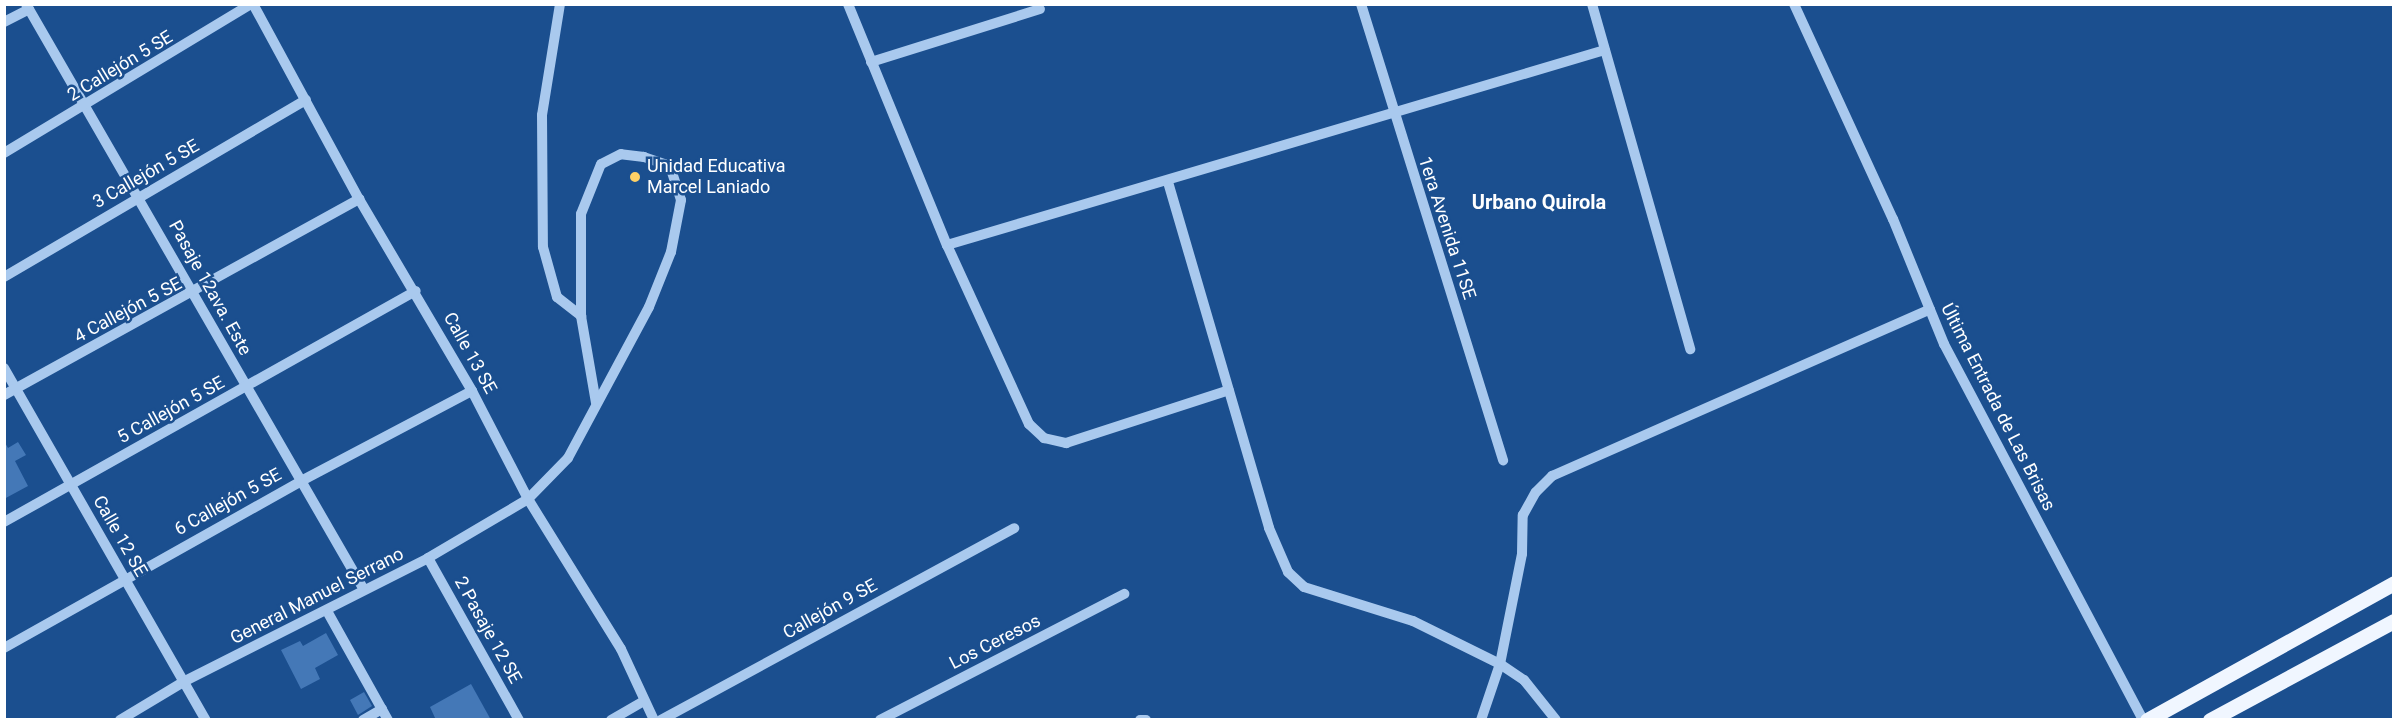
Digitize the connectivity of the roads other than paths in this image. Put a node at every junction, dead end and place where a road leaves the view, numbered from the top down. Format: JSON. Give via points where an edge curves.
{"nodes":[{"id":1,"x":252,"y":4,"type":"edge"},
{"id":2,"x":560,"y":4,"type":"edge"},
{"id":3,"x":848,"y":4,"type":"edge"},
{"id":4,"x":1361,"y":4,"type":"edge"},
{"id":5,"x":1592,"y":4,"type":"edge"},
{"id":6,"x":1794,"y":4,"type":"edge"},
{"id":7,"x":27,"y":7,"type":"edge"},
{"id":8,"x":1040,"y":9,"type":"dead end"},
{"id":9,"x":4,"y":22,"type":"edge"},
{"id":10,"x":1605,"y":50,"type":"junction"},
{"id":11,"x":871,"y":62,"type":"junction"},
{"id":12,"x":306,"y":100,"type":"junction"},
{"id":13,"x":88,"y":106,"type":"junction"},
{"id":14,"x":1394,"y":113,"type":"junction"},
{"id":15,"x":4,"y":153,"type":"edge"},
{"id":16,"x":1168,"y":182,"type":"junction"},
{"id":17,"x":140,"y":196,"type":"junction"},
{"id":18,"x":359,"y":199,"type":"junction"},
{"id":19,"x":947,"y":245,"type":"junction"},
{"id":20,"x":4,"y":277,"type":"edge"},
{"id":21,"x":416,"y":291,"type":"junction"},
{"id":22,"x":194,"y":293,"type":"junction"},
{"id":23,"x":1930,"y":309,"type":"junction"},
{"id":24,"x":581,"y":316,"type":"junction"},
{"id":25,"x":1690,"y":349,"type":"dead end"},
{"id":26,"x":4,"y":368,"type":"edge"},
{"id":27,"x":247,"y":386,"type":"junction"},
{"id":28,"x":16,"y":389,"type":"junction"},
{"id":29,"x":1229,"y":390,"type":"junction"},
{"id":30,"x":472,"y":391,"type":"junction"},
{"id":31,"x":4,"y":395,"type":"edge"},
{"id":32,"x":596,"y":403,"type":"junction"},
{"id":33,"x":1503,"y":460,"type":"dead end"},
{"id":34,"x":303,"y":480,"type":"junction"},
{"id":35,"x":71,"y":484,"type":"junction"},
{"id":36,"x":528,"y":499,"type":"junction"},
{"id":37,"x":4,"y":522,"type":"edge"},
{"id":38,"x":1014,"y":528,"type":"dead end"},
{"id":39,"x":428,"y":558,"type":"junction"},
{"id":40,"x":126,"y":578,"type":"junction"},
{"id":41,"x":2394,"y":583,"type":"edge"},
{"id":42,"x":364,"y":590,"type":"junction"},
{"id":43,"x":1124,"y":594,"type":"dead end"},
{"id":44,"x":327,"y":611,"type":"junction"},
{"id":45,"x":2394,"y":621,"type":"edge"},
{"id":46,"x":4,"y":648,"type":"edge"},
{"id":47,"x":1500,"y":664,"type":"junction"},
{"id":48,"x":185,"y":681,"type":"junction"},
{"id":49,"x":644,"y":701,"type":"junction"},
{"id":50,"x":382,"y":709,"type":"junction"},
{"id":51,"x":120,"y":720,"type":"edge"},
{"id":52,"x":206,"y":720,"type":"edge"},
{"id":53,"x":363,"y":720,"type":"edge"},
{"id":54,"x":388,"y":720,"type":"edge"},
{"id":55,"x":519,"y":720,"type":"edge"},
{"id":56,"x":611,"y":720,"type":"edge"},
{"id":57,"x":654,"y":720,"type":"edge"},
{"id":58,"x":661,"y":720,"type":"edge"},
{"id":59,"x":880,"y":720,"type":"edge"},
{"id":60,"x":1481,"y":720,"type":"edge"},
{"id":61,"x":1556,"y":720,"type":"edge"},
{"id":62,"x":2145,"y":720,"type":"edge"},
{"id":63,"x":2210,"y":720,"type":"edge"}],
"edges":[{"from":1,"to":12,"type":"street","name":"Calle 13 SE"},
{"from":1,"to":13,"type":"street","name":"2 Callejón 5 SE"},
{"from":2,"to":24,"type":"street","via":[[542,115],[543,247],[557,297]]},
{"from":3,"to":11,"type":"street"},
{"from":4,"to":14,"type":"street","name":"1era Avenida 11SE"},
{"from":5,"to":10,"type":"street"},
{"from":6,"to":23,"type":"street","name":"Última Entrada de Las Brisas"},
{"from":7,"to":9,"type":"street"},
{"from":7,"to":13,"type":"street","name":"Pasaje 12ava. Este"},
{"from":8,"to":11,"type":"street"},
{"from":10,"to":14,"type":"street"},
{"from":10,"to":25,"type":"street"},
{"from":11,"to":19,"type":"street"},
{"from":12,"to":17,"type":"street","name":"3 Callejón 5 SE"},
{"from":12,"to":18,"type":"street","name":"Calle 13 SE"},
{"from":13,"to":15,"type":"street","name":"2 Callejón 5 SE"},
{"from":13,"to":17,"type":"street","name":"Pasaje 12ava. Este"},
{"from":14,"to":16,"type":"street"},
{"from":14,"to":33,"type":"street","name":"1era Avenida 11SE"},
{"from":16,"to":19,"type":"street"},
{"from":16,"to":29,"type":"street"},
{"from":17,"to":20,"type":"street","name":"3 Callejón 5 SE"},
{"from":17,"to":22,"type":"street","name":"Pasaje 12ava. Este"},
{"from":18,"to":21,"type":"street","name":"Calle 13 SE"},
{"from":18,"to":22,"type":"street","name":"4 Callejón 5 SE"},
{"from":19,"to":29,"type":"street","via":[[1029,424],[1044,438],[1066,443]]},
{"from":21,"to":27,"type":"street","name":"5 Callejón 5 SE"},
{"from":21,"to":30,"type":"street","name":"Calle 13 SE"},
{"from":22,"to":27,"type":"street","name":"Pasaje 12ava. Este"},
{"from":22,"to":28,"type":"street","name":"4 Callejón 5 SE"},
{"from":23,"to":47,"type":"street","via":[[1552,476],[1522,515],[1522,554]]},
{"from":23,"to":62,"type":"street","name":"Última Entrada de Las Brisas","via":[[1944,344]]},
{"from":24,"to":32,"type":"street"},
{"from":24,"to":32,"type":"street","name":"General Manuel Serrano","via":[[581,214],[601,164],[621,154],[670,166],[681,200],[671,252],[649,307]]},
{"from":26,"to":28,"type":"street","name":"Calle 12 SE"},
{"from":27,"to":34,"type":"street","name":"Pasaje 12ava. Este"},
{"from":27,"to":35,"type":"street","name":"5 Callejón 5 SE"},
{"from":28,"to":31,"type":"street","name":"4 Callejón 5 SE"},
{"from":28,"to":35,"type":"street","name":"Calle 12 SE"},
{"from":29,"to":47,"type":"street","via":[[1269,528],[1288,572],[1304,587],[1413,621]]},
{"from":30,"to":34,"type":"street","name":"6 Callejón 5 SE"},
{"from":30,"to":36,"type":"street","name":"Calle 13 SE"},
{"from":32,"to":36,"type":"street","name":"General Manuel Serrano","via":[[568,458]]},
{"from":34,"to":40,"type":"street","name":"6 Callejón 5 SE"},
{"from":34,"to":42,"type":"street","name":"Pasaje 12ava. Este"},
{"from":35,"to":37,"type":"street","name":"5 Callejón 5 SE"},
{"from":35,"to":40,"type":"street","name":"Calle 12 SE"},
{"from":36,"to":39,"type":"street","name":"General Manuel Serrano"},
{"from":36,"to":49,"type":"street","name":"Calle 13 SE","via":[[621,649]]},
{"from":38,"to":58,"type":"street","name":"Callejón 9 SE"},
{"from":39,"to":42,"type":"street","name":"General Manuel Serrano"},
{"from":39,"to":55,"type":"street","name":"2 Pasaje 12 SE"},
{"from":40,"to":46,"type":"street","name":"6 Callejón 5 SE"},
{"from":40,"to":48,"type":"street","name":"Calle 12 SE"},
{"from":41,"to":62,"type":"main road"},
{"from":42,"to":44,"type":"street","name":"General Manuel Serrano"},
{"from":43,"to":59,"type":"street","name":"Los Ceresos"},
{"from":44,"to":48,"type":"street","name":"General Manuel Serrano"},
{"from":44,"to":50,"type":"street"},
{"from":45,"to":63,"type":"main road"},
{"from":47,"to":60,"type":"street"},
{"from":47,"to":61,"type":"street","via":[[1524,680]]},
{"from":48,"to":51,"type":"street","name":"General Manuel Serrano"},
{"from":48,"to":52,"type":"street","name":"Calle 12 SE"},
{"from":49,"to":56,"type":"street"},
{"from":49,"to":57,"type":"street","name":"Calle 13 SE"},
{"from":50,"to":53,"type":"street"},
{"from":50,"to":54,"type":"street"}]}
